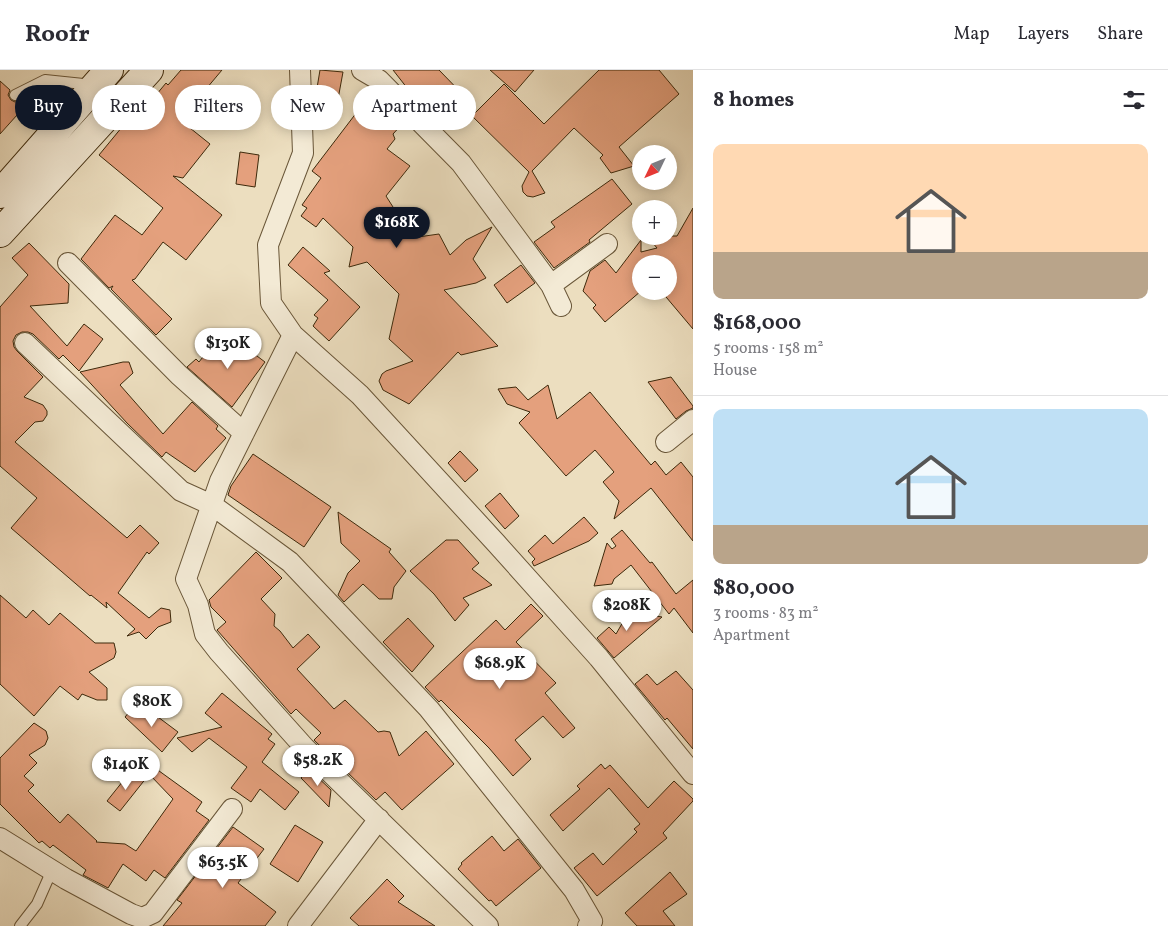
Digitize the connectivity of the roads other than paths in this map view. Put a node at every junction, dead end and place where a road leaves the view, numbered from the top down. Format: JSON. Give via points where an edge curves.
{"nodes":[{"id":1,"x":149,"y":70,"type":"edge"},
{"id":2,"x":300,"y":70,"type":"edge"},
{"id":3,"x":362,"y":70,"type":"edge"},
{"id":4,"x":103,"y":78,"type":"edge"},
{"id":5,"x":35,"y":85,"type":"edge"},
{"id":6,"x":0,"y":194,"type":"edge"},
{"id":7,"x":0,"y":233,"type":"edge"},
{"id":8,"x":607,"y":244,"type":"dead end"},
{"id":9,"x":68,"y":263,"type":"dead end"},
{"id":10,"x":551,"y":285,"type":"junction"},
{"id":11,"x":562,"y":306,"type":"dead end"},
{"id":12,"x":293,"y":335,"type":"junction"},
{"id":13,"x":25,"y":343,"type":"dead end"},
{"id":14,"x":693,"y":420,"type":"edge"},
{"id":15,"x":244,"y":433,"type":"junction"},
{"id":16,"x":666,"y":442,"type":"dead end"},
{"id":17,"x":212,"y":505,"type":"junction"},
{"id":18,"x":693,"y":774,"type":"edge"},
{"id":19,"x":232,"y":809,"type":"dead end"},
{"id":20,"x":379,"y":819,"type":"junction"},
{"id":21,"x":0,"y":838,"type":"edge"},
{"id":22,"x":52,"y":870,"type":"junction"},
{"id":23,"x":592,"y":924,"type":"edge"},
{"id":24,"x":20,"y":926,"type":"edge"},
{"id":25,"x":298,"y":926,"type":"edge"},
{"id":26,"x":488,"y":926,"type":"edge"}],
"edges":[{"from":1,"to":7,"type":"main road"},
{"from":2,"to":12,"type":"street","via":[[303,152],[268,245],[271,303]]},
{"from":3,"to":10,"type":"street","via":[[379,80],[461,163]]},
{"from":4,"to":5,"type":"lane","via":[[45,80]]},
{"from":4,"to":6,"type":"main road"},
{"from":8,"to":10,"type":"street"},
{"from":9,"to":15,"type":"street","via":[[178,374]]},
{"from":10,"to":11,"type":"street"},
{"from":12,"to":15,"type":"street"},
{"from":12,"to":18,"type":"street","via":[[360,395],[496,543],[598,658]]},
{"from":13,"to":17,"type":"street","via":[[181,491]]},
{"from":14,"to":16,"type":"street"},
{"from":15,"to":17,"type":"street"},
{"from":17,"to":20,"type":"street","via":[[186,579],[198,606],[205,634],[305,748]]},
{"from":17,"to":23,"type":"street","via":[[290,562],[429,709],[574,890]]},
{"from":19,"to":22,"type":"street","via":[[153,913],[142,918]]},
{"from":20,"to":25,"type":"street"},
{"from":20,"to":26,"type":"street"},
{"from":21,"to":22,"type":"street"},
{"from":22,"to":24,"type":"lane","via":[[37,904]]}]}
